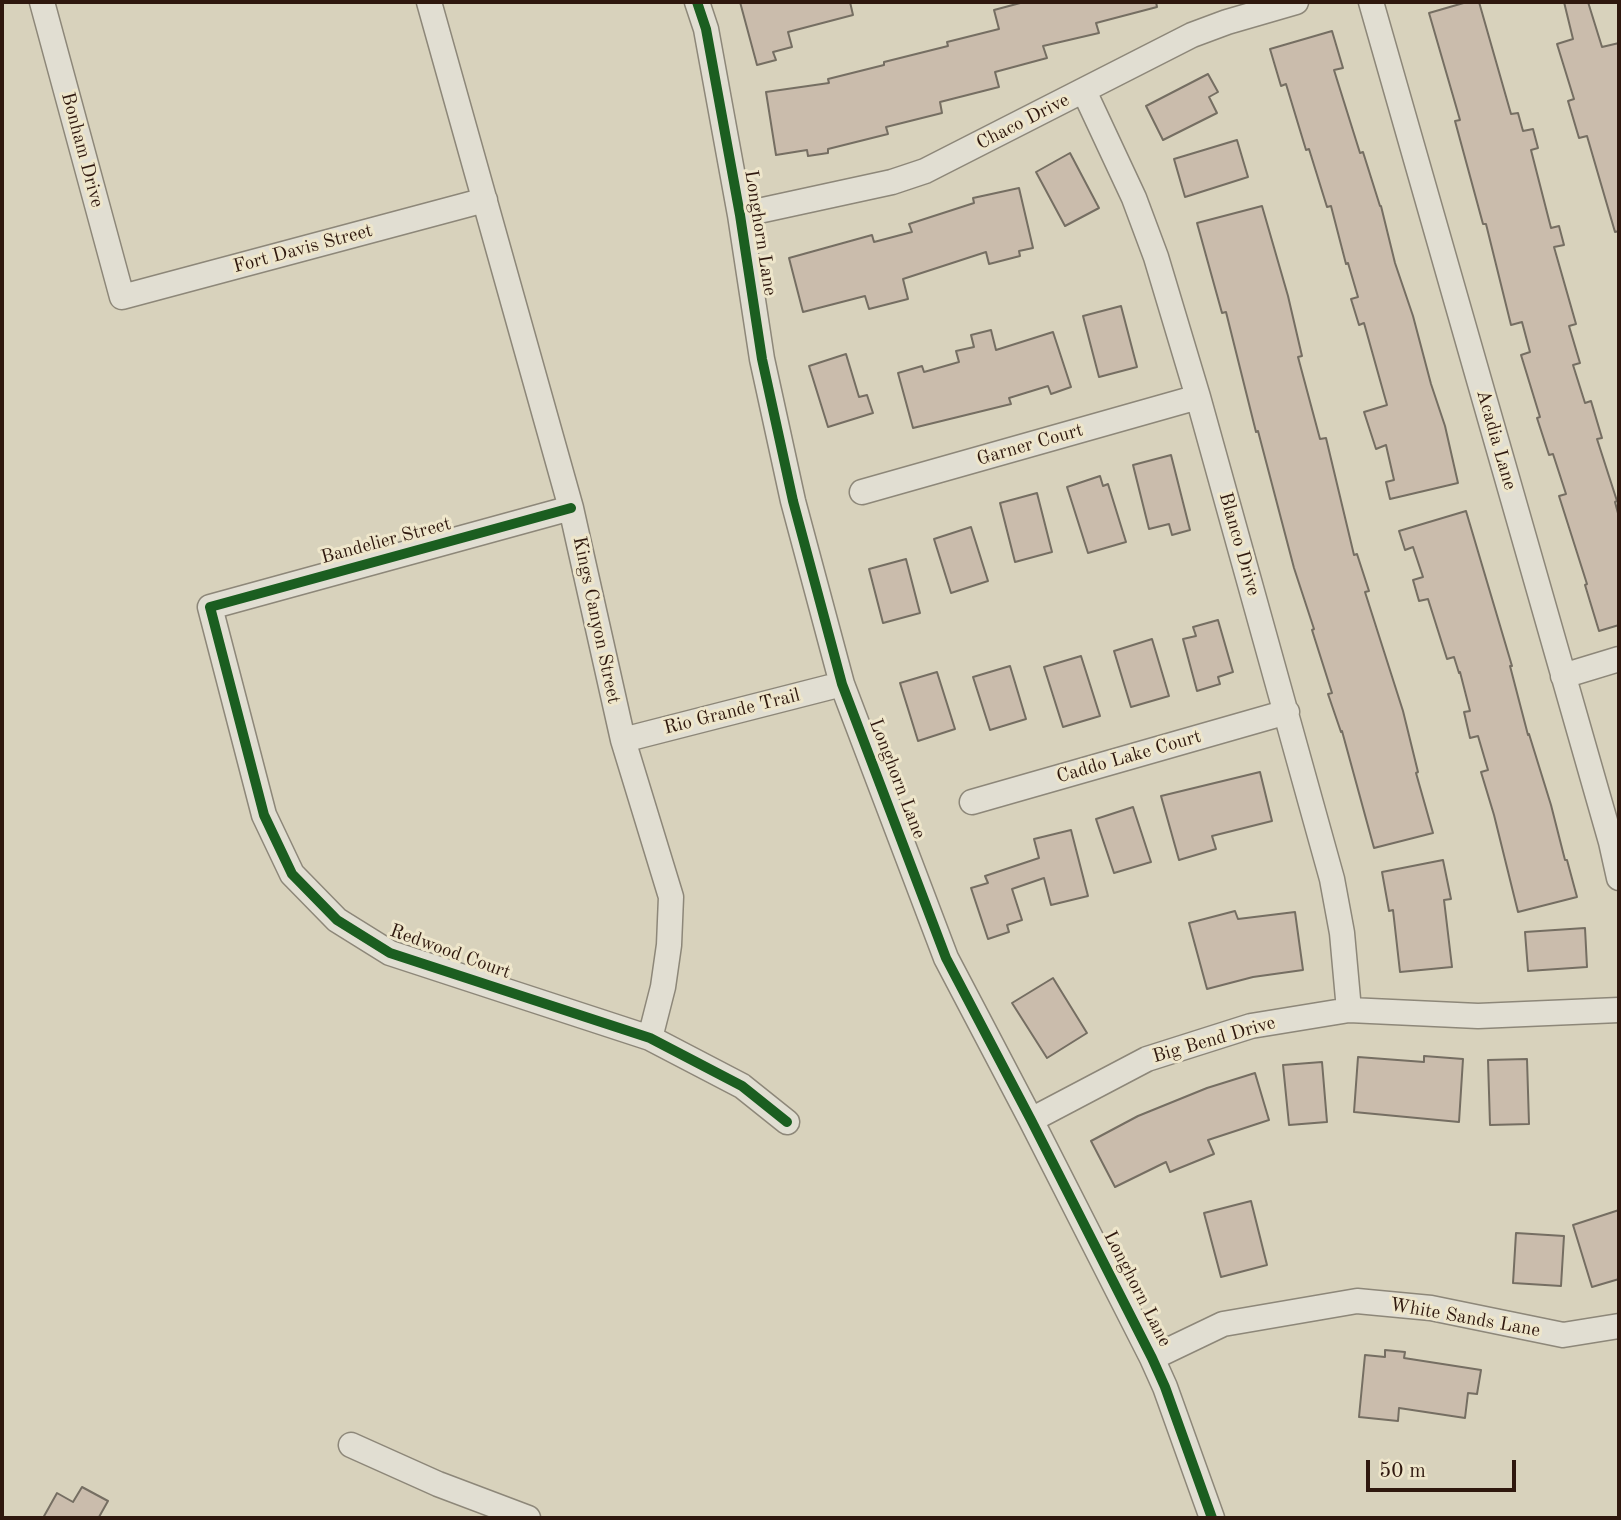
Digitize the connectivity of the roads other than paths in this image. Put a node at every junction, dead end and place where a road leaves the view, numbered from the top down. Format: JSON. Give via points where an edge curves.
{"nodes":[{"id":1,"x":42,"y":2,"type":"edge"},
{"id":2,"x":429,"y":2,"type":"edge"},
{"id":3,"x":697,"y":2,"type":"edge"},
{"id":4,"x":1296,"y":2,"type":"edge"},
{"id":5,"x":1371,"y":2,"type":"edge"},
{"id":6,"x":1084,"y":92,"type":"junction"},
{"id":7,"x":485,"y":200,"type":"junction"},
{"id":8,"x":740,"y":215,"type":"junction"},
{"id":9,"x":122,"y":297,"type":"joint"},
{"id":10,"x":1198,"y":397,"type":"junction"},
{"id":11,"x":862,"y":492,"type":"dead end"},
{"id":12,"x":571,"y":508,"type":"junction"},
{"id":13,"x":210,"y":607,"type":"joint"},
{"id":14,"x":1619,"y":659,"type":"edge"},
{"id":15,"x":1563,"y":676,"type":"junction"},
{"id":16,"x":842,"y":684,"type":"junction"},
{"id":17,"x":1287,"y":712,"type":"junction"},
{"id":18,"x":623,"y":740,"type":"junction"},
{"id":19,"x":972,"y":802,"type":"dead end"},
{"id":20,"x":1619,"y":878,"type":"edge"},
{"id":21,"x":1349,"y":1010,"type":"junction"},
{"id":22,"x":1619,"y":1010,"type":"edge"},
{"id":23,"x":650,"y":1038,"type":"junction"},
{"id":24,"x":1031,"y":1120,"type":"junction"},
{"id":25,"x":787,"y":1122,"type":"dead end"},
{"id":26,"x":1619,"y":1326,"type":"edge"},
{"id":27,"x":1152,"y":1358,"type":"junction"},
{"id":28,"x":351,"y":1445,"type":"dead end"},
{"id":29,"x":528,"y":1518,"type":"edge"},
{"id":30,"x":1212,"y":1518,"type":"edge"}],
"edges":[{"from":1,"to":9,"type":"street","name":"Bonham Drive"},
{"from":2,"to":7,"type":"street","name":"Kings Canyon Street"},
{"from":3,"to":8,"type":"street","name":"Longhorn Lane"},
{"from":4,"to":6,"type":"street","name":"Chaco Drive","via":[[1192,35]]},
{"from":5,"to":15,"type":"street","name":"Acadia Lane"},
{"from":6,"to":8,"type":"street","name":"Chaco Drive","via":[[925,171]]},
{"from":6,"to":10,"type":"street","name":"Blanco Drive","via":[[1147,230]]},
{"from":7,"to":9,"type":"street","name":"Fort Davis Street"},
{"from":7,"to":12,"type":"street","name":"Kings Canyon Street"},
{"from":8,"to":16,"type":"street","name":"Longhorn Lane","via":[[762,359],[793,501]]},
{"from":10,"to":11,"type":"street","name":"Garner Court"},
{"from":10,"to":17,"type":"street","name":"Blanco Drive"},
{"from":12,"to":13,"type":"street","name":"Bandelier Street"},
{"from":12,"to":18,"type":"street","name":"Kings Canyon Street"},
{"from":13,"to":23,"type":"street","name":"Redwood Court","via":[[264,815],[292,874],[337,920],[390,953]]},
{"from":14,"to":15,"type":"street"},
{"from":15,"to":20,"type":"street","name":"Acadia Lane"},
{"from":16,"to":18,"type":"street","name":"Rio Grande Trail"},
{"from":16,"to":24,"type":"street","name":"Longhorn Lane","via":[[946,958]]},
{"from":17,"to":19,"type":"street","name":"Caddo Lake Court"},
{"from":17,"to":21,"type":"street","name":"Blanco Drive","via":[[1337,904]]},
{"from":18,"to":23,"type":"street","name":"Kings Canyon Street","via":[[671,897],[665,976]]},
{"from":21,"to":22,"type":"street","name":"Big Bend Drive","via":[[1478,1016]]},
{"from":21,"to":24,"type":"street","name":"Big Bend Drive","via":[[1251,1026],[1147,1059]]},
{"from":23,"to":25,"type":"street","name":"Redwood Court","via":[[741,1086]]},
{"from":24,"to":27,"type":"street","name":"Longhorn Lane"},
{"from":26,"to":27,"type":"street","name":"White Sands Lane","via":[[1563,1335],[1431,1308],[1357,1301],[1223,1324]]},
{"from":27,"to":30,"type":"street","name":"Longhorn Lane"},
{"from":28,"to":29,"type":"street"}]}
